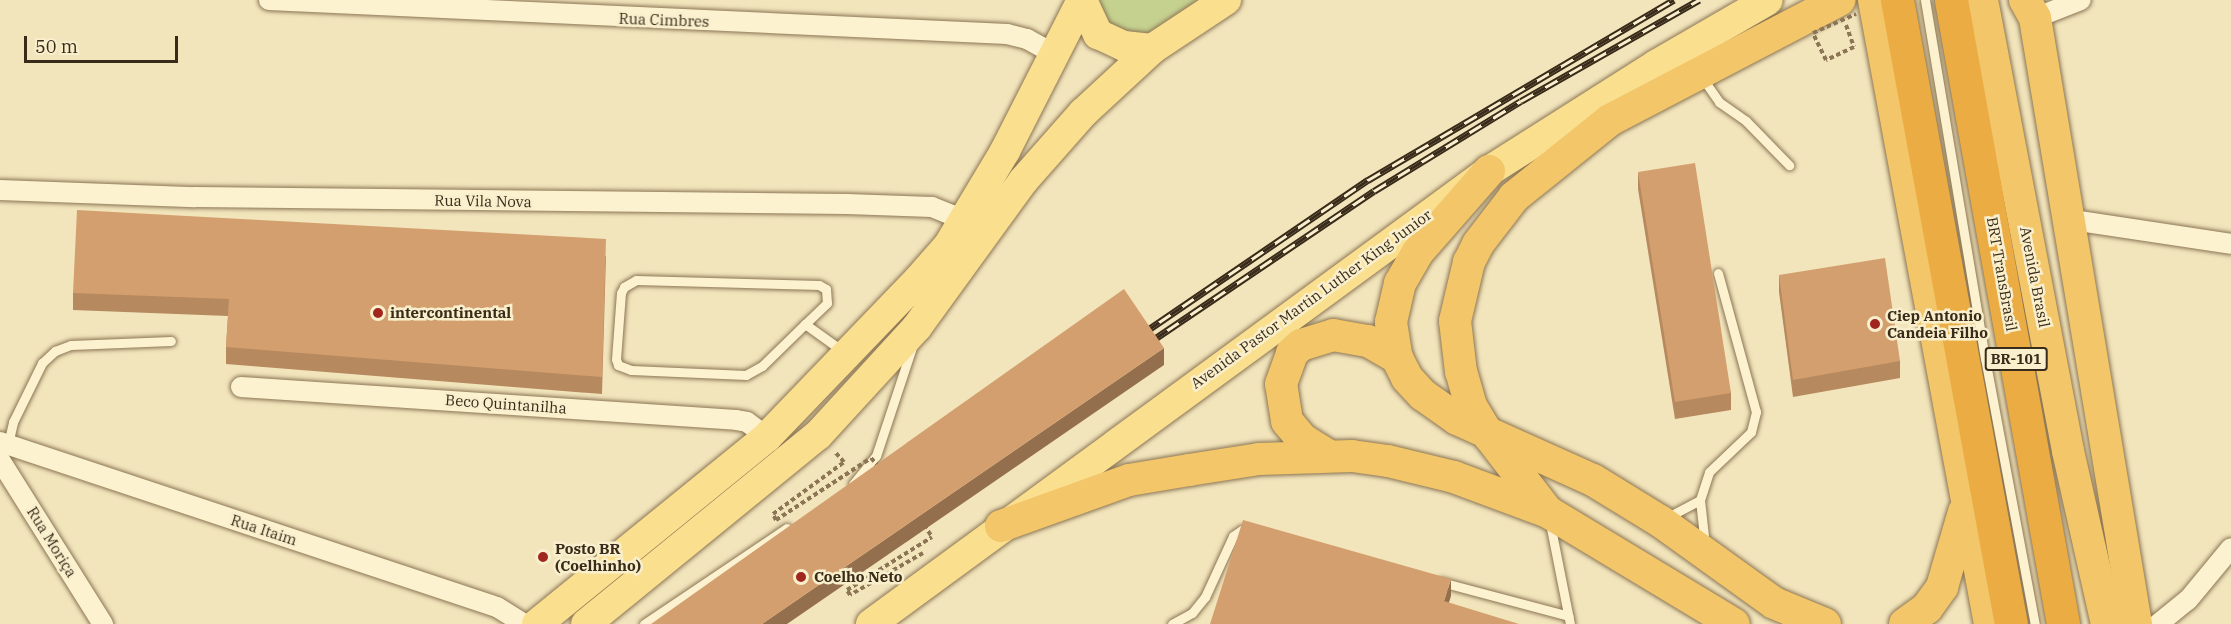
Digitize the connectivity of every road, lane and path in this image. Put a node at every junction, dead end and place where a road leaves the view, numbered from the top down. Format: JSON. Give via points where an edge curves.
{"nodes":[{"id":1,"x":269,"y":0,"type":"edge"},
{"id":2,"x":1082,"y":0,"type":"edge"},
{"id":3,"x":1226,"y":0,"type":"edge"},
{"id":4,"x":1768,"y":0,"type":"edge"},
{"id":5,"x":1897,"y":0,"type":"edge"},
{"id":6,"x":1925,"y":0,"type":"edge"},
{"id":7,"x":1951,"y":0,"type":"edge"},
{"id":8,"x":2081,"y":0,"type":"edge"},
{"id":9,"x":403,"y":4,"type":"edge"},
{"id":10,"x":1857,"y":5,"type":"edge"},
{"id":11,"x":1983,"y":8,"type":"edge"},
{"id":12,"x":2030,"y":9,"type":"edge"},
{"id":13,"x":1868,"y":44,"type":"junction"},
{"id":14,"x":1152,"y":49,"type":"junction"},
{"id":15,"x":1054,"y":54,"type":"junction"},
{"id":16,"x":1700,"y":74,"type":"junction"},
{"id":17,"x":1789,"y":165,"type":"dead end"},
{"id":18,"x":1489,"y":171,"type":"junction"},
{"id":19,"x":0,"y":190,"type":"edge"},
{"id":20,"x":2066,"y":219,"type":"junction"},
{"id":21,"x":964,"y":220,"type":"junction"},
{"id":22,"x":2231,"y":244,"type":"edge"},
{"id":23,"x":1718,"y":273,"type":"dead end"},
{"id":24,"x":805,"y":324,"type":"junction"},
{"id":25,"x":917,"y":327,"type":"junction"},
{"id":26,"x":171,"y":341,"type":"dead end"},
{"id":27,"x":849,"y":356,"type":"junction"},
{"id":28,"x":1397,"y":358,"type":"junction"},
{"id":29,"x":241,"y":387,"type":"dead end"},
{"id":30,"x":1489,"y":436,"type":"junction"},
{"id":31,"x":767,"y":437,"type":"junction"},
{"id":32,"x":3,"y":449,"type":"edge"},
{"id":33,"x":1329,"y":456,"type":"junction"},
{"id":34,"x":844,"y":462,"type":"dead end"},
{"id":35,"x":884,"y":473,"type":"edge"},
{"id":36,"x":844,"y":491,"type":"edge"},
{"id":37,"x":1700,"y":500,"type":"junction"},
{"id":38,"x":1967,"y":500,"type":"junction"},
{"id":39,"x":1548,"y":512,"type":"junction"},
{"id":40,"x":801,"y":519,"type":"edge"},
{"id":41,"x":921,"y":521,"type":"edge"},
{"id":42,"x":1660,"y":521,"type":"junction"},
{"id":43,"x":1001,"y":526,"type":"junction"},
{"id":44,"x":1264,"y":535,"type":"edge"},
{"id":45,"x":2231,"y":548,"type":"edge"},
{"id":46,"x":1706,"y":553,"type":"junction"},
{"id":47,"x":941,"y":572,"type":"junction"},
{"id":48,"x":1433,"y":580,"type":"edge"},
{"id":49,"x":2045,"y":589,"type":"dead end"},
{"id":50,"x":1570,"y":620,"type":"edge"},
{"id":51,"x":103,"y":624,"type":"edge"},
{"id":52,"x":524,"y":624,"type":"edge"},
{"id":53,"x":537,"y":624,"type":"edge"},
{"id":54,"x":586,"y":624,"type":"edge"},
{"id":55,"x":644,"y":624,"type":"edge"},
{"id":56,"x":871,"y":624,"type":"edge"},
{"id":57,"x":1172,"y":624,"type":"edge"},
{"id":58,"x":1734,"y":624,"type":"edge"},
{"id":59,"x":1825,"y":624,"type":"edge"},
{"id":60,"x":1905,"y":624,"type":"edge"},
{"id":61,"x":1990,"y":624,"type":"edge"},
{"id":62,"x":2011,"y":624,"type":"edge"},
{"id":63,"x":2035,"y":624,"type":"edge"},
{"id":64,"x":2051,"y":624,"type":"edge"},
{"id":65,"x":2063,"y":624,"type":"edge"},
{"id":66,"x":2107,"y":624,"type":"edge"},
{"id":67,"x":2136,"y":624,"type":"edge"},
{"id":68,"x":2158,"y":624,"type":"edge"}],
"edges":[{"from":1,"to":9,"type":"street","name":"Rua Cimbres"},
{"from":2,"to":14,"type":"main road","via":[[1098,34],[1114,43]]},
{"from":2,"to":15,"type":"main road"},
{"from":3,"to":14,"type":"main road"},
{"from":4,"to":18,"type":"main road","name":"Avenida Pastor Martin Luther King Junior","via":[[1656,65]]},
{"from":5,"to":62,"type":"highway","number":"BR-101"},
{"from":6,"to":63,"type":"lane","name":"BRT TransBrasil","via":[[1985,358]]},
{"from":7,"to":65,"type":"highway","number":"BR-101"},
{"from":8,"to":12,"type":"street"},
{"from":9,"to":15,"type":"street","name":"Rua Cimbres","via":[[1007,34],[1027,39]]},
{"from":10,"to":13,"type":"highway"},
{"from":10,"to":13,"type":"path","bridge":true,"via":[[1813,33],[1826,60]]},
{"from":10,"to":16,"type":"highway"},
{"from":11,"to":66,"type":"highway","name":"Avenida Brasil","via":[[2068,451]]},
{"from":12,"to":20,"type":"highway"},
{"from":13,"to":38,"type":"highway"},
{"from":14,"to":25,"type":"main road","via":[[1083,113],[1023,181]]},
{"from":15,"to":21,"type":"main road","via":[[1005,151]]},
{"from":16,"to":17,"type":"lane","via":[[1719,102],[1746,122]]},
{"from":16,"to":30,"type":"highway","via":[[1610,120],[1553,162],[1514,197],[1478,244],[1461,287],[1455,340],[1471,406]]},
{"from":18,"to":28,"type":"highway","via":[[1418,252],[1400,283],[1391,322]]},
{"from":18,"to":43,"type":"main road","name":"Avenida Pastor Martin Luther King Junior"},
{"from":19,"to":21,"type":"street","name":"Rua Vila Nova","via":[[207,197],[847,204],[932,207]]},
{"from":20,"to":22,"type":"street"},
{"from":20,"to":67,"type":"highway"},
{"from":21,"to":27,"type":"main road","via":[[948,246]]},
{"from":23,"to":37,"type":"lane","via":[[1756,412],[1751,432],[1709,472]]},
{"from":24,"to":24,"type":"lane","via":[[827,303],[826,289],[819,285],[636,280],[624,286],[621,293],[616,359],[618,365],[631,370],[746,375],[762,366]]},
{"from":24,"to":27,"type":"lane"},
{"from":25,"to":36,"type":"lane","via":[[901,388],[876,456]]},
{"from":25,"to":54,"type":"main road","via":[[818,435]]},
{"from":26,"to":32,"type":"lane","via":[[71,345],[55,351],[42,363]]},
{"from":27,"to":31,"type":"main road"},
{"from":28,"to":30,"type":"highway","via":[[1407,378],[1423,395]]},
{"from":28,"to":33,"type":"highway","via":[[1368,341],[1333,335],[1301,345],[1292,353],[1281,384],[1287,421],[1302,439]]},
{"from":29,"to":31,"type":"street","name":"Beco Quintanilha","via":[[736,420],[747,422]]},
{"from":30,"to":39,"type":"highway"},
{"from":30,"to":42,"type":"highway","via":[[1593,480]]},
{"from":31,"to":53,"type":"main road"},
{"from":32,"to":51,"type":"street","name":"Rua Moriça"},
{"from":32,"to":52,"type":"street","name":"Rua Itaim","via":[[497,607]]},
{"from":33,"to":39,"type":"highway","via":[[1420,468]]},
{"from":33,"to":43,"type":"highway","via":[[1259,459],[1130,480]]},
{"from":34,"to":35,"type":"path","bridge":true,"via":[[773,514],[776,520],[871,458]]},
{"from":37,"to":42,"type":"lane"},
{"from":37,"to":46,"type":"lane"},
{"from":38,"to":60,"type":"highway","via":[[1942,587],[1927,608]]},
{"from":38,"to":61,"type":"highway"},
{"from":39,"to":50,"type":"lane"},
{"from":39,"to":58,"type":"highway"},
{"from":40,"to":55,"type":"lane"},
{"from":41,"to":47,"type":"path","bridge":true,"via":[[932,537],[847,590],[850,595],[924,552]]},
{"from":42,"to":46,"type":"highway"},
{"from":43,"to":47,"type":"main road","name":"Avenida Pastor Martin Luther King Junior"},
{"from":44,"to":57,"type":"lane","via":[[1242,530],[1233,536],[1205,597],[1192,613]]},
{"from":45,"to":68,"type":"street","via":[[2188,600]]},
{"from":46,"to":59,"type":"highway","via":[[1774,603]]},
{"from":47,"to":56,"type":"main road","name":"Avenida Pastor Martin Luther King Junior"},
{"from":48,"to":50,"type":"lane"},
{"from":49,"to":64,"type":"lane"}]}
